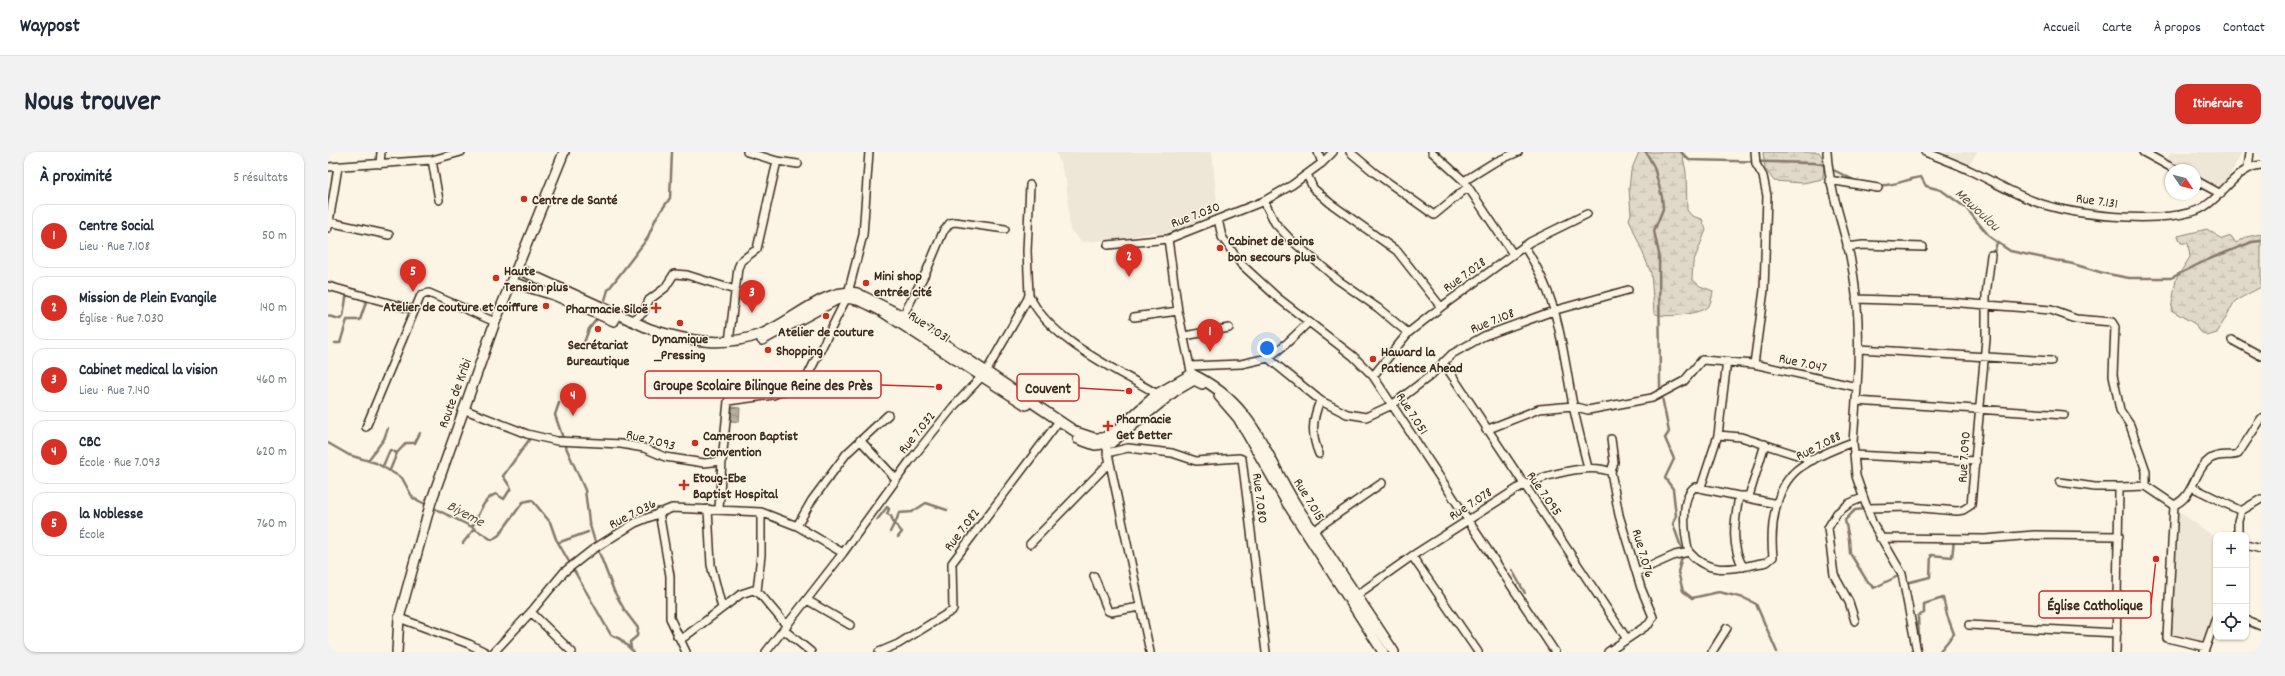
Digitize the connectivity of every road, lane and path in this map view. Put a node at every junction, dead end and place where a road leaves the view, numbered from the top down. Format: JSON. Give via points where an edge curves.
{"nodes":[{"id":1,"x":381,"y":152,"type":"edge"},
{"id":2,"x":460,"y":152,"type":"edge"},
{"id":3,"x":564,"y":152,"type":"edge"},
{"id":4,"x":747,"y":152,"type":"edge"},
{"id":5,"x":869,"y":152,"type":"edge"},
{"id":6,"x":1318,"y":152,"type":"edge"},
{"id":7,"x":1333,"y":152,"type":"edge"},
{"id":8,"x":1350,"y":152,"type":"edge"},
{"id":9,"x":1432,"y":152,"type":"edge"},
{"id":10,"x":1518,"y":152,"type":"edge"},
{"id":11,"x":1755,"y":152,"type":"edge"},
{"id":12,"x":1827,"y":152,"type":"edge"},
{"id":13,"x":1925,"y":152,"type":"edge"},
{"id":14,"x":2143,"y":152,"type":"edge"},
{"id":15,"x":2250,"y":152,"type":"edge"},
{"id":16,"x":1937,"y":154,"type":"edge"},
{"id":17,"x":432,"y":160,"type":"junction"},
{"id":18,"x":777,"y":161,"type":"junction"},
{"id":19,"x":1322,"y":163,"type":"junction"},
{"id":20,"x":380,"y":164,"type":"junction"},
{"id":21,"x":798,"y":164,"type":"dead end"},
{"id":22,"x":2165,"y":164,"type":"edge"},
{"id":23,"x":2261,"y":165,"type":"edge"},
{"id":24,"x":328,"y":167,"type":"edge"},
{"id":25,"x":338,"y":167,"type":"junction"},
{"id":26,"x":2248,"y":168,"type":"junction"},
{"id":27,"x":1307,"y":174,"type":"junction"},
{"id":28,"x":1829,"y":180,"type":"junction"},
{"id":29,"x":2201,"y":183,"type":"edge"},
{"id":30,"x":1466,"y":184,"type":"junction"},
{"id":31,"x":1030,"y":185,"type":"dead end"},
{"id":32,"x":1878,"y":188,"type":"dead end"},
{"id":33,"x":2221,"y":194,"type":"junction"},
{"id":34,"x":439,"y":200,"type":"dead end"},
{"id":35,"x":1264,"y":201,"type":"junction"},
{"id":36,"x":1587,"y":214,"type":"dead end"},
{"id":37,"x":1218,"y":219,"type":"junction"},
{"id":38,"x":329,"y":225,"type":"edge"},
{"id":39,"x":1005,"y":229,"type":"dead end"},
{"id":40,"x":389,"y":235,"type":"dead end"},
{"id":41,"x":1168,"y":239,"type":"junction"},
{"id":42,"x":1108,"y":245,"type":"dead end"},
{"id":43,"x":1524,"y":246,"type":"junction"},
{"id":44,"x":1847,"y":247,"type":"junction"},
{"id":45,"x":1923,"y":247,"type":"dead end"},
{"id":46,"x":1513,"y":254,"type":"junction"},
{"id":47,"x":1991,"y":255,"type":"dead end"},
{"id":48,"x":518,"y":269,"type":"junction"},
{"id":49,"x":511,"y":282,"type":"junction"},
{"id":50,"x":328,"y":286,"type":"edge"},
{"id":51,"x":735,"y":290,"type":"junction"},
{"id":52,"x":1628,"y":290,"type":"dead end"},
{"id":53,"x":848,"y":294,"type":"junction"},
{"id":54,"x":1029,"y":294,"type":"junction"},
{"id":55,"x":1856,"y":299,"type":"junction"},
{"id":56,"x":1987,"y":305,"type":"junction"},
{"id":57,"x":1441,"y":307,"type":"junction"},
{"id":58,"x":596,"y":309,"type":"junction"},
{"id":59,"x":414,"y":310,"type":"junction"},
{"id":60,"x":1556,"y":310,"type":"junction"},
{"id":61,"x":1178,"y":311,"type":"junction"},
{"id":62,"x":605,"y":313,"type":"junction"},
{"id":63,"x":903,"y":316,"type":"junction"},
{"id":64,"x":1134,"y":317,"type":"dead end"},
{"id":65,"x":630,"y":321,"type":"junction"},
{"id":66,"x":495,"y":322,"type":"junction"},
{"id":67,"x":1309,"y":322,"type":"junction"},
{"id":68,"x":1229,"y":328,"type":"dead end"},
{"id":69,"x":1408,"y":333,"type":"junction"},
{"id":70,"x":1184,"y":336,"type":"junction"},
{"id":71,"x":2232,"y":340,"type":"dead end"},
{"id":72,"x":729,"y":342,"type":"junction"},
{"id":73,"x":1860,"y":349,"type":"junction"},
{"id":74,"x":1984,"y":356,"type":"junction"},
{"id":75,"x":2261,"y":356,"type":"edge"},
{"id":76,"x":1268,"y":358,"type":"junction"},
{"id":77,"x":1727,"y":360,"type":"junction"},
{"id":78,"x":2051,"y":361,"type":"dead end"},
{"id":79,"x":1443,"y":362,"type":"junction"},
{"id":80,"x":1754,"y":364,"type":"junction"},
{"id":81,"x":1192,"y":373,"type":"junction"},
{"id":82,"x":983,"y":374,"type":"junction"},
{"id":83,"x":1373,"y":376,"type":"junction"},
{"id":84,"x":1857,"y":386,"type":"junction"},
{"id":85,"x":1157,"y":394,"type":"junction"},
{"id":86,"x":1320,"y":401,"type":"junction"},
{"id":87,"x":1856,"y":401,"type":"junction"},
{"id":88,"x":1392,"y":404,"type":"junction"},
{"id":89,"x":1573,"y":406,"type":"junction"},
{"id":90,"x":463,"y":409,"type":"junction"},
{"id":91,"x":1979,"y":409,"type":"junction"},
{"id":92,"x":888,"y":415,"type":"dead end"},
{"id":93,"x":2064,"y":415,"type":"dead end"},
{"id":94,"x":2261,"y":419,"type":"edge"},
{"id":95,"x":1056,"y":425,"type":"junction"},
{"id":96,"x":366,"y":427,"type":"dead end"},
{"id":97,"x":1486,"y":430,"type":"junction"},
{"id":98,"x":1718,"y":435,"type":"junction"},
{"id":99,"x":1611,"y":439,"type":"dead end"},
{"id":100,"x":860,"y":440,"type":"junction"},
{"id":101,"x":1853,"y":442,"type":"junction"},
{"id":102,"x":1765,"y":444,"type":"junction"},
{"id":103,"x":1107,"y":449,"type":"junction"},
{"id":104,"x":1318,"y":454,"type":"dead end"},
{"id":105,"x":1854,"y":455,"type":"junction"},
{"id":106,"x":1813,"y":460,"type":"junction"},
{"id":107,"x":722,"y":461,"type":"junction"},
{"id":108,"x":1976,"y":462,"type":"junction"},
{"id":109,"x":1110,"y":463,"type":"junction"},
{"id":110,"x":1588,"y":468,"type":"junction"},
{"id":111,"x":1610,"y":472,"type":"junction"},
{"id":112,"x":896,"y":479,"type":"junction"},
{"id":113,"x":2060,"y":482,"type":"dead end"},
{"id":114,"x":1382,"y":483,"type":"dead end"},
{"id":115,"x":1523,"y":485,"type":"junction"},
{"id":116,"x":2146,"y":486,"type":"junction"},
{"id":117,"x":1701,"y":487,"type":"junction"},
{"id":118,"x":2121,"y":487,"type":"junction"},
{"id":119,"x":2192,"y":487,"type":"junction"},
{"id":120,"x":1739,"y":496,"type":"junction"},
{"id":121,"x":1862,"y":498,"type":"junction"},
{"id":122,"x":2261,"y":499,"type":"edge"},
{"id":123,"x":1777,"y":504,"type":"junction"},
{"id":124,"x":2174,"y":505,"type":"junction"},
{"id":125,"x":1867,"y":508,"type":"junction"},
{"id":126,"x":708,"y":509,"type":"junction"},
{"id":127,"x":719,"y":509,"type":"junction"},
{"id":128,"x":2241,"y":511,"type":"junction"},
{"id":129,"x":658,"y":512,"type":"junction"},
{"id":130,"x":761,"y":512,"type":"junction"},
{"id":131,"x":1468,"y":520,"type":"junction"},
{"id":132,"x":796,"y":526,"type":"junction"},
{"id":133,"x":1313,"y":531,"type":"junction"},
{"id":134,"x":2238,"y":532,"type":"edge"},
{"id":135,"x":2119,"y":536,"type":"junction"},
{"id":136,"x":1880,"y":538,"type":"junction"},
{"id":137,"x":1030,"y":544,"type":"dead end"},
{"id":138,"x":2249,"y":546,"type":"edge"},
{"id":139,"x":2261,"y":549,"type":"edge"},
{"id":140,"x":1689,"y":552,"type":"junction"},
{"id":141,"x":843,"y":553,"type":"junction"},
{"id":142,"x":1412,"y":556,"type":"junction"},
{"id":143,"x":1742,"y":567,"type":"junction"},
{"id":144,"x":1637,"y":572,"type":"junction"},
{"id":145,"x":1094,"y":576,"type":"dead end"},
{"id":146,"x":756,"y":591,"type":"junction"},
{"id":147,"x":1357,"y":595,"type":"junction"},
{"id":148,"x":807,"y":600,"type":"junction"},
{"id":149,"x":1140,"y":607,"type":"junction"},
{"id":150,"x":722,"y":608,"type":"junction"},
{"id":151,"x":532,"y":612,"type":"junction"},
{"id":152,"x":399,"y":618,"type":"junction"},
{"id":153,"x":1855,"y":621,"type":"dead end"},
{"id":154,"x":2249,"y":621,"type":"edge"},
{"id":155,"x":850,"y":625,"type":"dead end"},
{"id":156,"x":1968,"y":625,"type":"dead end"},
{"id":157,"x":2213,"y":626,"type":"edge"},
{"id":158,"x":2261,"y":626,"type":"edge"},
{"id":159,"x":785,"y":628,"type":"junction"},
{"id":160,"x":1727,"y":628,"type":"dead end"},
{"id":161,"x":2117,"y":632,"type":"junction"},
{"id":162,"x":677,"y":636,"type":"junction"},
{"id":163,"x":1627,"y":639,"type":"junction"},
{"id":164,"x":2205,"y":649,"type":"edge"},
{"id":165,"x":397,"y":652,"type":"edge"},
{"id":166,"x":485,"y":652,"type":"edge"},
{"id":167,"x":494,"y":652,"type":"edge"},
{"id":168,"x":572,"y":652,"type":"edge"},
{"id":169,"x":686,"y":652,"type":"edge"},
{"id":170,"x":766,"y":652,"type":"edge"},
{"id":171,"x":811,"y":652,"type":"edge"},
{"id":172,"x":879,"y":652,"type":"edge"},
{"id":173,"x":1150,"y":652,"type":"edge"},
{"id":174,"x":1266,"y":652,"type":"edge"},
{"id":175,"x":1383,"y":652,"type":"edge"},
{"id":176,"x":1394,"y":652,"type":"edge"},
{"id":177,"x":1478,"y":652,"type":"edge"},
{"id":178,"x":1555,"y":652,"type":"edge"},
{"id":179,"x":1608,"y":652,"type":"edge"},
{"id":180,"x":1712,"y":652,"type":"edge"},
{"id":181,"x":1916,"y":652,"type":"edge"},
{"id":182,"x":2116,"y":652,"type":"edge"}],
"edges":[{"from":1,"to":20,"type":"street"},
{"from":2,"to":17,"type":"street"},
{"from":3,"to":48,"type":"main road","name":"Route de Kribi"},
{"from":4,"to":18,"type":"street"},
{"from":5,"to":53,"type":"street","via":[[863,235]]},
{"from":6,"to":19,"type":"street"},
{"from":7,"to":19,"type":"street","name":"Rue 7.030"},
{"from":8,"to":30,"type":"street","via":[[1434,215]]},
{"from":9,"to":30,"type":"street"},
{"from":10,"to":30,"type":"street","via":[[1493,163]]},
{"from":11,"to":80,"type":"street","via":[[1756,164],[1763,176],[1767,196],[1764,290]]},
{"from":12,"to":28,"type":"street"},
{"from":13,"to":16,"type":"street","name":"Rue 7.131"},
{"from":14,"to":22,"type":"street"},
{"from":15,"to":26,"type":"street"},
{"from":16,"to":33,"type":"street","name":"Rue 7.131","via":[[2037,203],[2100,215],[2182,215],[2208,205]]},
{"from":17,"to":20,"type":"street"},
{"from":17,"to":34,"type":"street"},
{"from":18,"to":21,"type":"street"},
{"from":18,"to":51,"type":"street","via":[[759,243],[754,253],[741,262]]},
{"from":19,"to":27,"type":"street","name":"Rue 7.030"},
{"from":20,"to":25,"type":"street"},
{"from":23,"to":26,"type":"street"},
{"from":24,"to":25,"type":"street"},
{"from":25,"to":38,"type":"street"},
{"from":26,"to":33,"type":"street","name":"Rue 7.131"},
{"from":27,"to":35,"type":"street","name":"Rue 7.030","via":[[1292,186]]},
{"from":27,"to":57,"type":"street","via":[[1313,188],[1330,203],[1397,251]]},
{"from":28,"to":32,"type":"street"},
{"from":28,"to":44,"type":"street"},
{"from":29,"to":33,"type":"street"},
{"from":30,"to":46,"type":"street"},
{"from":31,"to":54,"type":"street","via":[[1027,251]]},
{"from":35,"to":37,"type":"street","name":"Rue 7.030"},
{"from":35,"to":69,"type":"street","via":[[1275,223],[1290,239],[1338,280]]},
{"from":36,"to":43,"type":"street","name":"Rue 7.028"},
{"from":37,"to":41,"type":"street","name":"Rue 7.030"},
{"from":37,"to":67,"type":"street","name":"Rue 7.051","via":[[1222,237],[1241,264]]},
{"from":38,"to":40,"type":"street"},
{"from":39,"to":63,"type":"street","via":[[950,223],[943,232],[928,270]]},
{"from":41,"to":42,"type":"street"},
{"from":41,"to":61,"type":"street","name":"Rue 7.030"},
{"from":43,"to":46,"type":"street","name":"Rue 7.028"},
{"from":43,"to":60,"type":"street","via":[[1548,288]]},
{"from":44,"to":45,"type":"street"},
{"from":44,"to":55,"type":"street"},
{"from":46,"to":57,"type":"street","name":"Rue 7.028"},
{"from":47,"to":56,"type":"street","name":"Rue 7.090"},
{"from":48,"to":49,"type":"main road","name":"Route de Kribi"},
{"from":48,"to":58,"type":"main road"},
{"from":49,"to":58,"type":"main road"},
{"from":49,"to":66,"type":"main road","name":"Route de Kribi"},
{"from":50,"to":59,"type":"street"},
{"from":51,"to":65,"type":"street","via":[[687,275],[674,274],[665,288],[649,300],[643,313]]},
{"from":51,"to":72,"type":"street"},
{"from":52,"to":60,"type":"street","name":"Rue 7.108"},
{"from":53,"to":62,"type":"main road","via":[[800,322],[758,342],[723,348],[668,341]]},
{"from":53,"to":63,"type":"main road","name":"Rue 7.031","via":[[869,297]]},
{"from":53,"to":72,"type":"main road","via":[[832,295],[762,334]]},
{"from":53,"to":82,"type":"main road","name":"Rue 7.031","via":[[881,311]]},
{"from":53,"to":107,"type":"street","via":[[802,383],[773,395],[728,401]]},
{"from":54,"to":82,"type":"street","name":"Rue 7.032"},
{"from":54,"to":85,"type":"street","via":[[1039,313],[1066,339]]},
{"from":55,"to":56,"type":"street"},
{"from":55,"to":73,"type":"street"},
{"from":56,"to":74,"type":"street","name":"Rue 7.090"},
{"from":56,"to":116,"type":"street","via":[[2051,310],[2062,316],[2109,321],[2114,324],[2112,375],[2120,410],[2130,425],[2146,471]]},
{"from":57,"to":69,"type":"street","name":"Rue 7.028"},
{"from":58,"to":62,"type":"main road"},
{"from":59,"to":66,"type":"street","via":[[421,295],[429,293]]},
{"from":59,"to":96,"type":"street"},
{"from":60,"to":79,"type":"street","name":"Rue 7.108","via":[[1484,336],[1463,346]]},
{"from":60,"to":89,"type":"street"},
{"from":61,"to":64,"type":"street"},
{"from":61,"to":70,"type":"street","name":"Rue 7.030"},
{"from":62,"to":65,"type":"main road"},
{"from":63,"to":82,"type":"main road","name":"Rue 7.031"},
{"from":65,"to":72,"type":"main road","via":[[676,337]]},
{"from":66,"to":90,"type":"main road","name":"Route de Kribi"},
{"from":67,"to":76,"type":"street"},
{"from":67,"to":83,"type":"street","name":"Rue 7.051","via":[[1353,356]]},
{"from":68,"to":70,"type":"street"},
{"from":69,"to":83,"type":"street","name":"Rue 7.028"},
{"from":70,"to":81,"type":"street","name":"Rue 7.030"},
{"from":71,"to":75,"type":"street"},
{"from":73,"to":74,"type":"street"},
{"from":73,"to":84,"type":"street"},
{"from":74,"to":78,"type":"street"},
{"from":74,"to":91,"type":"street","name":"Rue 7.090"},
{"from":76,"to":81,"type":"street"},
{"from":76,"to":86,"type":"street","name":"Rue 7.108"},
{"from":77,"to":80,"type":"street","name":"Rue 7.047"},
{"from":77,"to":89,"type":"street","name":"Rue 7.047","via":[[1702,360],[1684,381],[1652,398],[1588,410]]},
{"from":77,"to":98,"type":"street"},
{"from":79,"to":88,"type":"street","name":"Rue 7.108","via":[[1430,376]]},
{"from":79,"to":97,"type":"street","name":"Rue 7.095"},
{"from":80,"to":84,"type":"street","name":"Rue 7.047"},
{"from":81,"to":85,"type":"main road","name":"Rue 7.031"},
{"from":81,"to":103,"type":"main road","via":[[1175,391]]},
{"from":81,"to":133,"type":"main road","name":"Rue 7.015","via":[[1218,388],[1241,410],[1258,434],[1292,499]]},
{"from":81,"to":175,"type":"main road","name":"Rue 7.015","via":[[1222,398],[1238,418],[1287,503]]},
{"from":82,"to":85,"type":"main road","name":"Rue 7.031","via":[[1076,432],[1094,438],[1103,438],[1115,432]]},
{"from":82,"to":95,"type":"main road","name":"Rue 7.031"},
{"from":82,"to":112,"type":"street","name":"Rue 7.032"},
{"from":83,"to":88,"type":"street","name":"Rue 7.051"},
{"from":84,"to":87,"type":"street"},
{"from":86,"to":88,"type":"street","name":"Rue 7.108","via":[[1333,409],[1361,418],[1378,413]]},
{"from":86,"to":104,"type":"street","via":[[1312,426]]},
{"from":87,"to":91,"type":"street"},
{"from":87,"to":101,"type":"street"},
{"from":88,"to":131,"type":"street","name":"Rue 7.051"},
{"from":89,"to":97,"type":"street","name":"Rue 7.047","via":[[1539,409]]},
{"from":89,"to":110,"type":"street"},
{"from":90,"to":107,"type":"street","name":"Rue 7.093","via":[[527,434],[557,441],[621,444],[644,448],[665,457],[704,463]]},
{"from":90,"to":152,"type":"main road","name":"Route de Kribi","via":[[427,514]]},
{"from":91,"to":93,"type":"street"},
{"from":91,"to":108,"type":"street","name":"Rue 7.090"},
{"from":92,"to":100,"type":"street"},
{"from":94,"to":119,"type":"street","via":[[2238,454],[2221,454],[2211,458],[2199,472]]},
{"from":95,"to":103,"type":"main road","name":"Rue 7.031","via":[[1076,438]]},
{"from":95,"to":172,"type":"street","name":"Rue 7.082","via":[[952,563],[953,610],[898,644]]},
{"from":97,"to":115,"type":"street","name":"Rue 7.095"},
{"from":98,"to":102,"type":"street","via":[[1741,437]]},
{"from":98,"to":117,"type":"street"},
{"from":99,"to":111,"type":"street","name":"Rue 7.076","via":[[1614,462]]},
{"from":100,"to":112,"type":"street"},
{"from":100,"to":132,"type":"street","via":[[847,453],[812,500]]},
{"from":101,"to":105,"type":"street"},
{"from":101,"to":106,"type":"street","name":"Rue 7.088"},
{"from":102,"to":106,"type":"street"},
{"from":102,"to":120,"type":"street","via":[[1749,496]]},
{"from":103,"to":109,"type":"street"},
{"from":103,"to":174,"type":"street","name":"Rue 7.080","via":[[1134,448],[1172,453],[1196,461],[1242,459]]},
{"from":105,"to":108,"type":"street"},
{"from":105,"to":121,"type":"street"},
{"from":106,"to":123,"type":"street","name":"Rue 7.088","via":[[1797,470]]},
{"from":107,"to":127,"type":"street"},
{"from":108,"to":125,"type":"street","name":"Rue 7.090","via":[[1973,498],[1971,505],[1963,510],[1894,506]]},
{"from":109,"to":137,"type":"street"},
{"from":109,"to":149,"type":"street"},
{"from":110,"to":111,"type":"street","name":"Rue 7.078"},
{"from":110,"to":115,"type":"street","name":"Rue 7.078"},
{"from":111,"to":144,"type":"street","name":"Rue 7.076","via":[[1619,514]]},
{"from":112,"to":141,"type":"street","name":"Rue 7.032"},
{"from":113,"to":118,"type":"street","via":[[2095,487]]},
{"from":114,"to":133,"type":"street"},
{"from":115,"to":131,"type":"street","name":"Rue 7.078"},
{"from":115,"to":163,"type":"street","name":"Rue 7.095","via":[[1567,546]]},
{"from":116,"to":118,"type":"street"},
{"from":116,"to":124,"type":"street"},
{"from":117,"to":120,"type":"street"},
{"from":117,"to":140,"type":"street","via":[[1691,489],[1686,506],[1684,524]]},
{"from":118,"to":135,"type":"street"},
{"from":119,"to":124,"type":"street","via":[[2185,500]]},
{"from":119,"to":128,"type":"street"},
{"from":120,"to":123,"type":"street"},
{"from":120,"to":143,"type":"street","via":[[1734,544]]},
{"from":121,"to":125,"type":"street"},
{"from":121,"to":153,"type":"street","via":[[1837,513],[1828,528],[1834,575],[1849,602]]},
{"from":122,"to":128,"type":"street"},
{"from":123,"to":143,"type":"street","name":"Rue 7.088","via":[[1771,532],[1773,557],[1767,562]]},
{"from":124,"to":164,"type":"street","via":[[2167,636]]},
{"from":125,"to":136,"type":"street"},
{"from":126,"to":127,"type":"street","name":"Rue 7.036"},
{"from":126,"to":129,"type":"street","name":"Rue 7.036","via":[[680,507]]},
{"from":126,"to":150,"type":"street","via":[[711,565]]},
{"from":127,"to":130,"type":"street","name":"Rue 7.036"},
{"from":128,"to":134,"type":"street"},
{"from":129,"to":151,"type":"street","name":"Rue 7.036","via":[[592,550],[555,580]]},
{"from":129,"to":162,"type":"street","via":[[670,576],[670,618]]},
{"from":130,"to":132,"type":"street","name":"Rue 7.036"},
{"from":130,"to":146,"type":"street","via":[[761,555]]},
{"from":131,"to":142,"type":"street","name":"Rue 7.078"},
{"from":131,"to":178,"type":"street","name":"Rue 7.051"},
{"from":132,"to":141,"type":"street","name":"Rue 7.036"},
{"from":133,"to":147,"type":"main road","name":"Rue 7.015"},
{"from":135,"to":136,"type":"street"},
{"from":135,"to":161,"type":"street"},
{"from":136,"to":181,"type":"street","via":[[1902,574]]},
{"from":138,"to":139,"type":"street"},
{"from":140,"to":143,"type":"street","name":"Rue 7.088","via":[[1704,564],[1718,570]]},
{"from":140,"to":144,"type":"street","via":[[1675,555]]},
{"from":141,"to":148,"type":"street","name":"Rue 7.032"},
{"from":142,"to":147,"type":"street","name":"Rue 7.078"},
{"from":142,"to":177,"type":"street"},
{"from":144,"to":163,"type":"street","name":"Rue 7.076","via":[[1652,617],[1649,624]]},
{"from":145,"to":149,"type":"street","via":[[1108,611]]},
{"from":146,"to":150,"type":"street","via":[[741,594]]},
{"from":146,"to":159,"type":"street"},
{"from":147,"to":176,"type":"main road","name":"Rue 7.015"},
{"from":148,"to":155,"type":"street"},
{"from":148,"to":159,"type":"street","name":"Rue 7.032"},
{"from":149,"to":173,"type":"street"},
{"from":150,"to":162,"type":"street","via":[[683,638]]},
{"from":151,"to":167,"type":"street","name":"Rue 7.036"},
{"from":151,"to":168,"type":"street"},
{"from":152,"to":165,"type":"main road","name":"Route de Kribi"},
{"from":152,"to":166,"type":"street"},
{"from":154,"to":158,"type":"street"},
{"from":156,"to":161,"type":"street"},
{"from":157,"to":164,"type":"street"},
{"from":159,"to":170,"type":"street","name":"Rue 7.032"},
{"from":159,"to":171,"type":"street"},
{"from":160,"to":180,"type":"street"},
{"from":161,"to":182,"type":"street"},
{"from":162,"to":169,"type":"street"},
{"from":163,"to":179,"type":"street","name":"Rue 7.076"}]}
